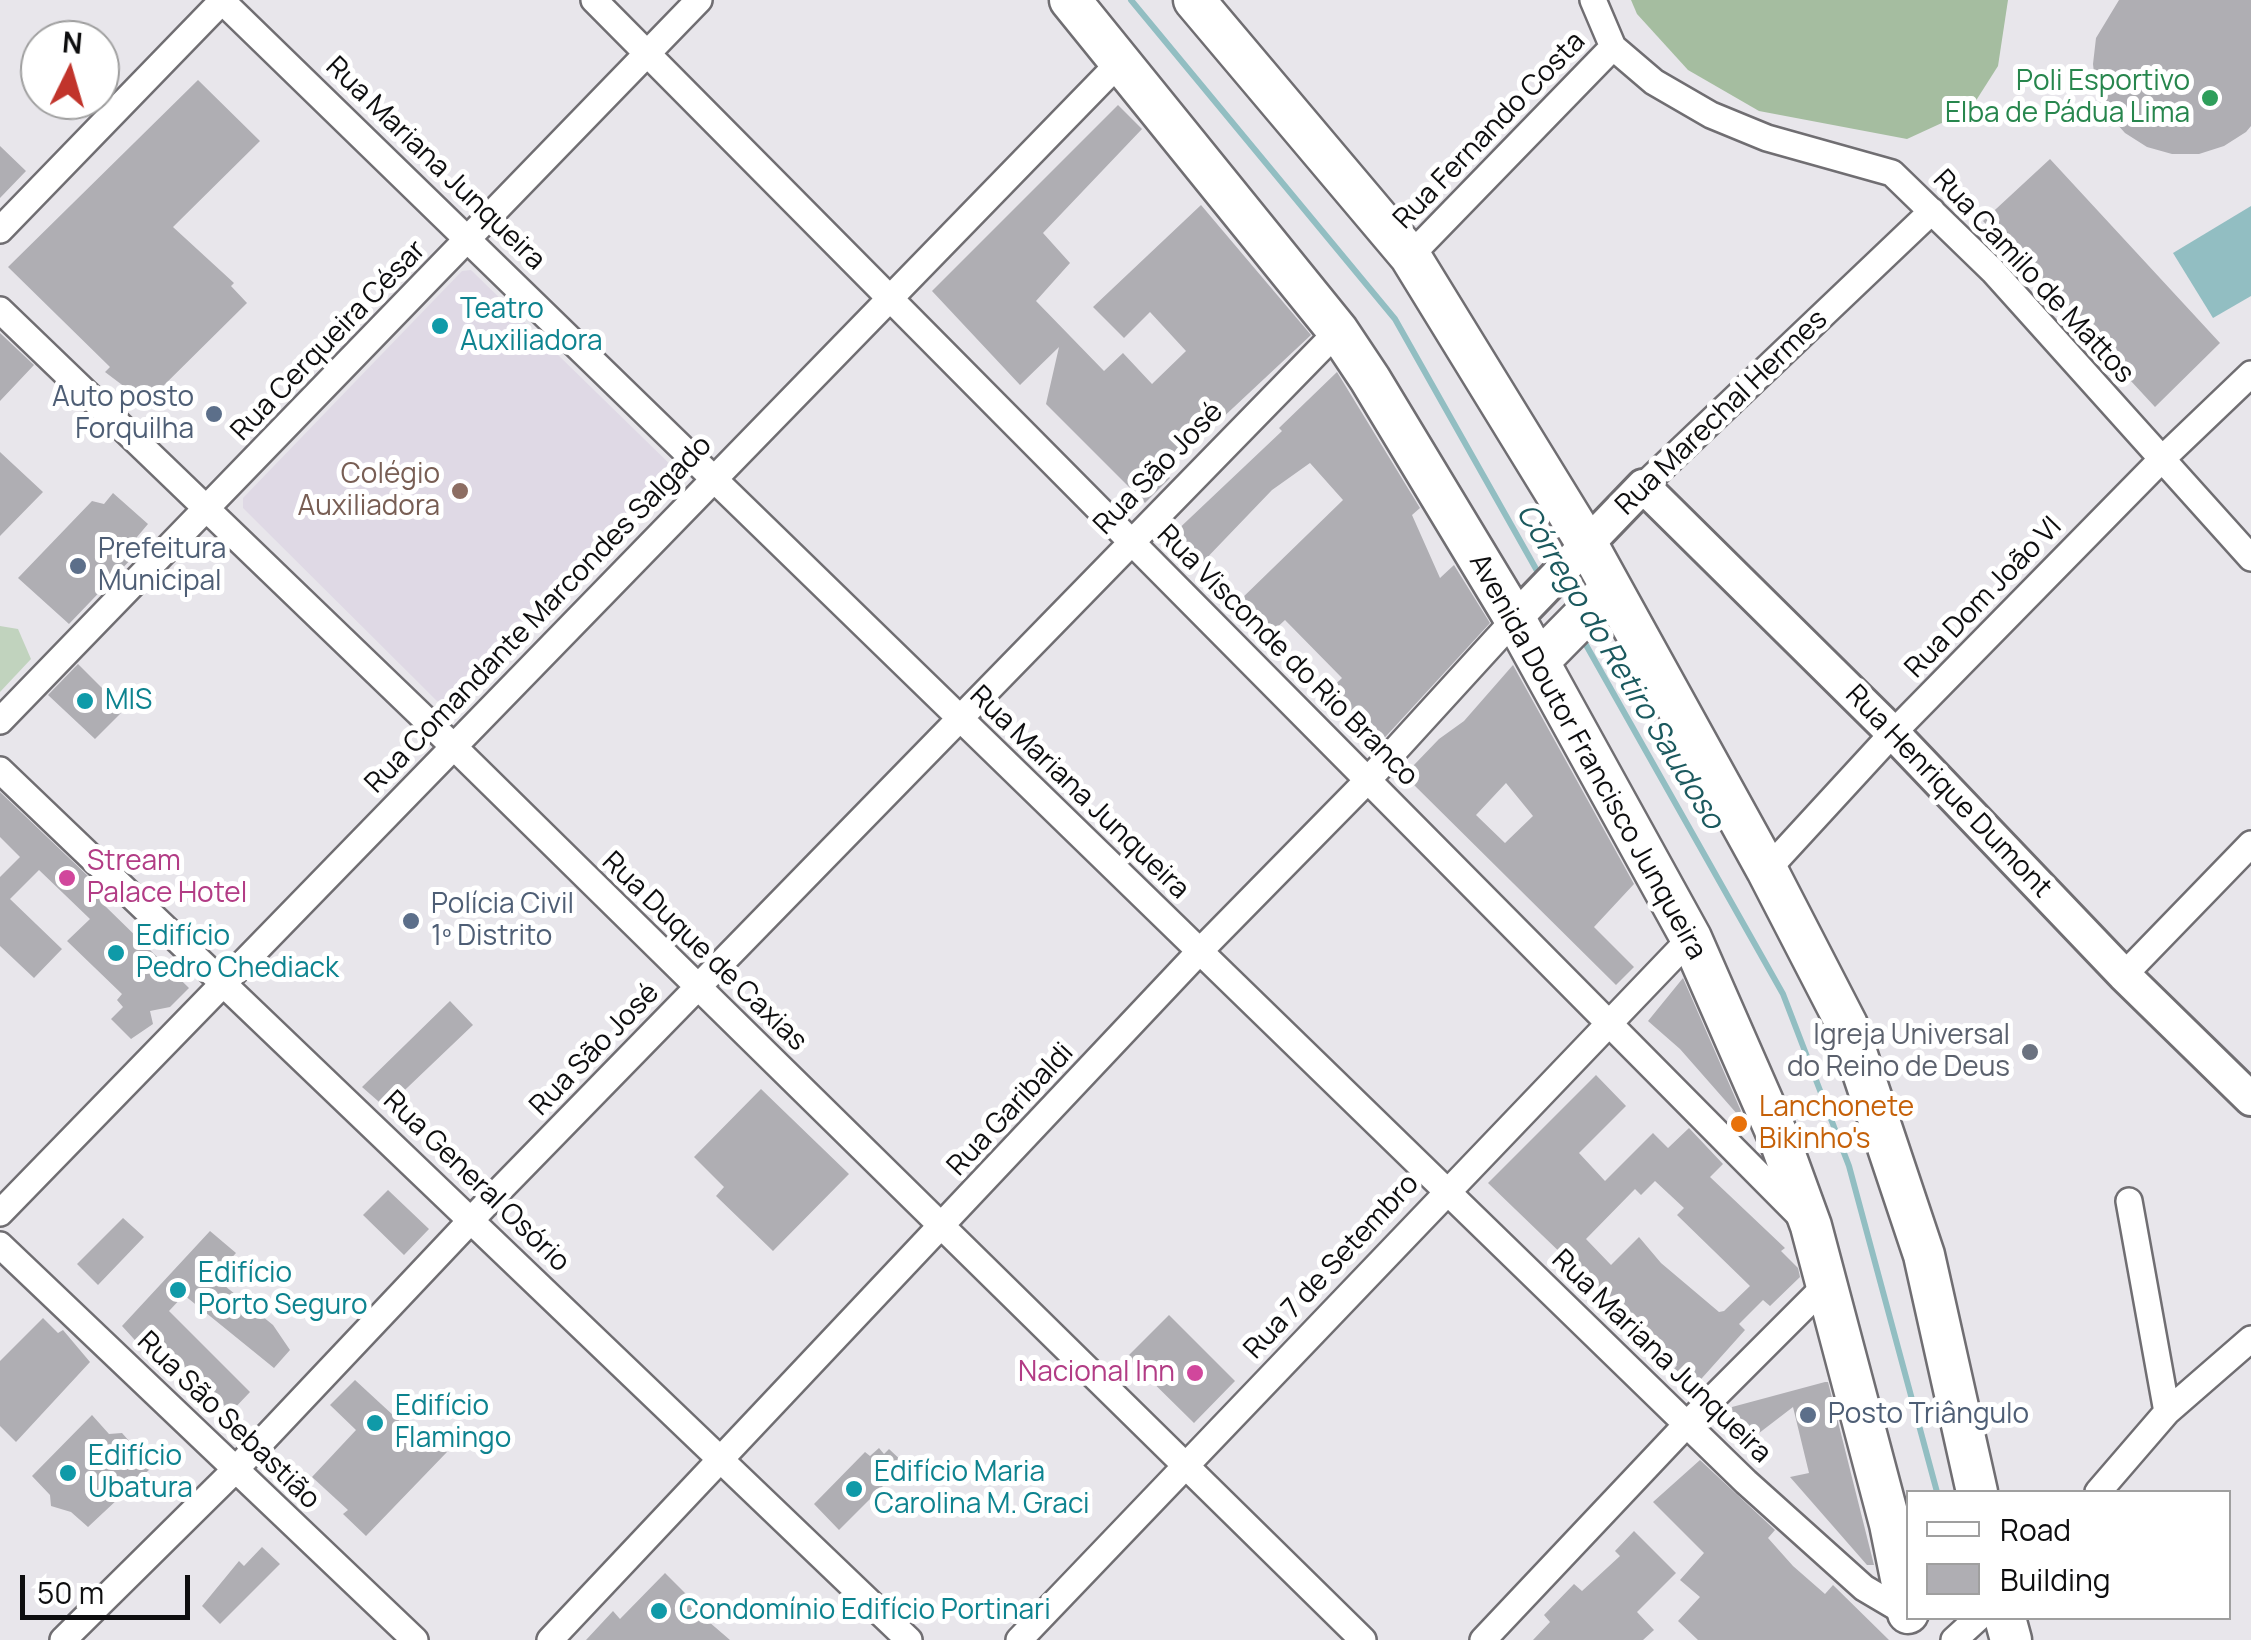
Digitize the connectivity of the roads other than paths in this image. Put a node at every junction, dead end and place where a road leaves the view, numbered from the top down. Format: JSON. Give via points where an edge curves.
{"nodes":[{"id":1,"x":222,"y":0,"type":"edge"},
{"id":2,"x":594,"y":0,"type":"edge"},
{"id":3,"x":699,"y":0,"type":"edge"},
{"id":4,"x":1070,"y":0,"type":"edge"},
{"id":5,"x":1194,"y":0,"type":"edge"},
{"id":6,"x":1594,"y":0,"type":"edge"},
{"id":7,"x":1614,"y":47,"type":"junction"},
{"id":8,"x":648,"y":54,"type":"junction"},
{"id":9,"x":1122,"y":60,"type":"junction"},
{"id":10,"x":1932,"y":211,"type":"junction"},
{"id":11,"x":0,"y":230,"type":"edge"},
{"id":12,"x":469,"y":238,"type":"junction"},
{"id":13,"x":1410,"y":256,"type":"junction"},
{"id":14,"x":892,"y":300,"type":"junction"},
{"id":15,"x":0,"y":310,"type":"edge"},
{"id":16,"x":1338,"y":330,"type":"junction"},
{"id":17,"x":2251,"y":374,"type":"edge"},
{"id":18,"x":2160,"y":460,"type":"junction"},
{"id":19,"x":715,"y":477,"type":"junction"},
{"id":20,"x":1644,"y":486,"type":"junction"},
{"id":21,"x":207,"y":510,"type":"junction"},
{"id":22,"x":1130,"y":540,"type":"junction"},
{"id":23,"x":1578,"y":554,"type":"junction"},
{"id":24,"x":2251,"y":558,"type":"edge"},
{"id":25,"x":1604,"y":596,"type":"junction"},
{"id":26,"x":1525,"y":609,"type":"junction"},
{"id":27,"x":1550,"y":650,"type":"junction"},
{"id":28,"x":0,"y":720,"type":"edge"},
{"id":29,"x":960,"y":720,"type":"junction"},
{"id":30,"x":1893,"y":733,"type":"junction"},
{"id":31,"x":453,"y":746,"type":"junction"},
{"id":32,"x":0,"y":770,"type":"edge"},
{"id":33,"x":1367,"y":781,"type":"junction"},
{"id":34,"x":2251,"y":844,"type":"edge"},
{"id":35,"x":1767,"y":870,"type":"junction"},
{"id":36,"x":1691,"y":938,"type":"junction"},
{"id":37,"x":1199,"y":952,"type":"junction"},
{"id":38,"x":2124,"y":974,"type":"junction"},
{"id":39,"x":224,"y":984,"type":"junction"},
{"id":40,"x":698,"y":988,"type":"junction"},
{"id":41,"x":1609,"y":1026,"type":"junction"},
{"id":42,"x":2251,"y":1099,"type":"edge"},
{"id":43,"x":1446,"y":1189,"type":"junction"},
{"id":44,"x":2129,"y":1200,"type":"dead end"},
{"id":45,"x":0,"y":1213,"type":"edge"},
{"id":46,"x":472,"y":1220,"type":"junction"},
{"id":47,"x":1811,"y":1226,"type":"junction"},
{"id":48,"x":943,"y":1227,"type":"junction"},
{"id":49,"x":0,"y":1245,"type":"edge"},
{"id":50,"x":1827,"y":1284,"type":"junction"},
{"id":51,"x":2251,"y":1340,"type":"edge"},
{"id":52,"x":2167,"y":1412,"type":"junction"},
{"id":53,"x":1686,"y":1424,"type":"junction"},
{"id":54,"x":722,"y":1458,"type":"junction"},
{"id":55,"x":1186,"y":1467,"type":"junction"},
{"id":56,"x":235,"y":1470,"type":"junction"},
{"id":57,"x":1977,"y":1490,"type":"edge"},
{"id":58,"x":2100,"y":1490,"type":"edge"},
{"id":59,"x":1906,"y":1596,"type":"edge"},
{"id":60,"x":1906,"y":1604,"type":"edge"},
{"id":61,"x":1976,"y":1620,"type":"edge"},
{"id":62,"x":62,"y":1640,"type":"edge"},
{"id":63,"x":415,"y":1640,"type":"edge"},
{"id":64,"x":550,"y":1640,"type":"edge"},
{"id":65,"x":909,"y":1640,"type":"edge"},
{"id":66,"x":1019,"y":1640,"type":"edge"},
{"id":67,"x":1363,"y":1640,"type":"edge"},
{"id":68,"x":1482,"y":1640,"type":"edge"},
{"id":69,"x":1954,"y":1640,"type":"edge"}],
"edges":[{"from":1,"to":11,"type":"street"},
{"from":1,"to":12,"type":"street","name":"Rua Mariana Junqueira"},
{"from":2,"to":8,"type":"street","name":"Rua Visconde do Rio Branco"},
{"from":3,"to":8,"type":"street","name":"Rua Cerqueira César"},
{"from":4,"to":9,"type":"main road","name":"Avenida Doutor Francisco Junqueira"},
{"from":5,"to":13,"type":"main road"},
{"from":6,"to":7,"type":"street","name":"Rua Camilo de Mattos"},
{"from":7,"to":10,"type":"street","name":"Rua Camilo de Mattos","via":[[1654,82],[1712,116],[1892,173]]},
{"from":7,"to":13,"type":"street","name":"Rua Fernando Costa"},
{"from":8,"to":12,"type":"street","name":"Rua Cerqueira César"},
{"from":8,"to":14,"type":"street","name":"Rua Visconde do Rio Branco"},
{"from":9,"to":14,"type":"street","name":"Rua Comandante Marcondes Salgado"},
{"from":9,"to":16,"type":"main road","name":"Avenida Doutor Francisco Junqueira"},
{"from":10,"to":18,"type":"street","name":"Rua Camilo de Mattos"},
{"from":10,"to":20,"type":"street","name":"Rua Marechal Hermes"},
{"from":12,"to":19,"type":"street","name":"Rua Mariana Junqueira"},
{"from":12,"to":21,"type":"street","name":"Rua Cerqueira César"},
{"from":13,"to":23,"type":"main road"},
{"from":14,"to":19,"type":"street","name":"Rua Comandante Marcondes Salgado"},
{"from":14,"to":22,"type":"street","name":"Rua Visconde do Rio Branco"},
{"from":15,"to":21,"type":"street","name":"Rua Duque de Caxias"},
{"from":16,"to":22,"type":"street","name":"Rua São José"},
{"from":16,"to":26,"type":"main road","name":"Avenida Doutor Francisco Junqueira"},
{"from":17,"to":18,"type":"street","name":"Rua Dom João VI"},
{"from":18,"to":24,"type":"street","name":"Rua Camilo de Mattos"},
{"from":18,"to":30,"type":"street","name":"Rua Dom João VI"},
{"from":19,"to":29,"type":"street","name":"Rua Mariana Junqueira"},
{"from":19,"to":31,"type":"street","name":"Rua Comandante Marcondes Salgado"},
{"from":20,"to":23,"type":"street","name":"Rua Marechal Hermes"},
{"from":20,"to":30,"type":"street","name":"Rua Henrique Dumont"},
{"from":21,"to":28,"type":"street","name":"Rua Cerqueira César"},
{"from":21,"to":31,"type":"street","name":"Rua Duque de Caxias"},
{"from":22,"to":29,"type":"street","name":"Rua São José"},
{"from":22,"to":33,"type":"street","name":"Rua Visconde do Rio Branco"},
{"from":23,"to":25,"type":"main road"},
{"from":23,"to":26,"type":"street","name":"Rua Marechal Hermes"},
{"from":25,"to":27,"type":"main road"},
{"from":25,"to":35,"type":"main road"},
{"from":26,"to":27,"type":"main road","name":"Avenida Doutor Francisco Junqueira"},
{"from":26,"to":33,"type":"street","name":"Rua Garibaldi"},
{"from":27,"to":36,"type":"main road","name":"Avenida Doutor Francisco Junqueira"},
{"from":29,"to":37,"type":"street","name":"Rua Mariana Junqueira"},
{"from":29,"to":40,"type":"street","name":"Rua São José"},
{"from":30,"to":35,"type":"street","name":"Rua Dom João VI"},
{"from":30,"to":38,"type":"street","name":"Rua Henrique Dumont"},
{"from":31,"to":39,"type":"street","name":"Rua Comandante Marcondes Salgado"},
{"from":31,"to":40,"type":"street","name":"Rua Duque de Caxias"},
{"from":32,"to":39,"type":"street","name":"Rua General Osório"},
{"from":33,"to":37,"type":"street","name":"Rua Garibaldi"},
{"from":33,"to":41,"type":"street","name":"Rua Visconde do Rio Branco"},
{"from":34,"to":38,"type":"street"},
{"from":35,"to":57,"type":"main road","via":[[1847,1025],[1924,1255]]},
{"from":36,"to":41,"type":"street","name":"Rua 7 de Setembro"},
{"from":36,"to":47,"type":"main road","name":"Avenida Doutor Francisco Junqueira"},
{"from":37,"to":43,"type":"street","name":"Rua Mariana Junqueira"},
{"from":37,"to":48,"type":"street","name":"Rua Garibaldi"},
{"from":38,"to":42,"type":"street","name":"Rua Henrique Dumont"},
{"from":39,"to":45,"type":"street","name":"Rua Comandante Marcondes Salgado"},
{"from":39,"to":46,"type":"street","name":"Rua General Osório"},
{"from":40,"to":46,"type":"street","name":"Rua São José"},
{"from":40,"to":48,"type":"street","name":"Rua Duque de Caxias"},
{"from":41,"to":43,"type":"street","name":"Rua 7 de Setembro"},
{"from":41,"to":47,"type":"street","name":"Rua Visconde do Rio Branco"},
{"from":43,"to":53,"type":"street","name":"Rua Mariana Junqueira"},
{"from":43,"to":55,"type":"street","name":"Rua 7 de Setembro"},
{"from":44,"to":52,"type":"street"},
{"from":46,"to":54,"type":"street","name":"Rua General Osório"},
{"from":46,"to":56,"type":"street","name":"Rua São José"},
{"from":47,"to":50,"type":"main road","name":"Avenida Doutor Francisco Junqueira"},
{"from":48,"to":54,"type":"street","name":"Rua Garibaldi"},
{"from":48,"to":55,"type":"street","name":"Rua Duque de Caxias"},
{"from":49,"to":56,"type":"street","name":"Rua São Sebastião"},
{"from":50,"to":53,"type":"street"},
{"from":50,"to":59,"type":"main road","name":"Avenida Doutor Francisco Junqueira"},
{"from":51,"to":52,"type":"street"},
{"from":52,"to":58,"type":"street"},
{"from":53,"to":60,"type":"street","name":"Rua Mariana Junqueira","via":[[1864,1588]]},
{"from":53,"to":68,"type":"street"},
{"from":54,"to":64,"type":"street","name":"Rua Garibaldi"},
{"from":54,"to":65,"type":"street","name":"Rua General Osório"},
{"from":55,"to":66,"type":"street","name":"Rua 7 de Setembro"},
{"from":55,"to":67,"type":"street","name":"Rua Duque de Caxias"},
{"from":56,"to":62,"type":"street","name":"Rua São José"},
{"from":56,"to":63,"type":"street","name":"Rua São Sebastião"},
{"from":61,"to":69,"type":"street"}]}
